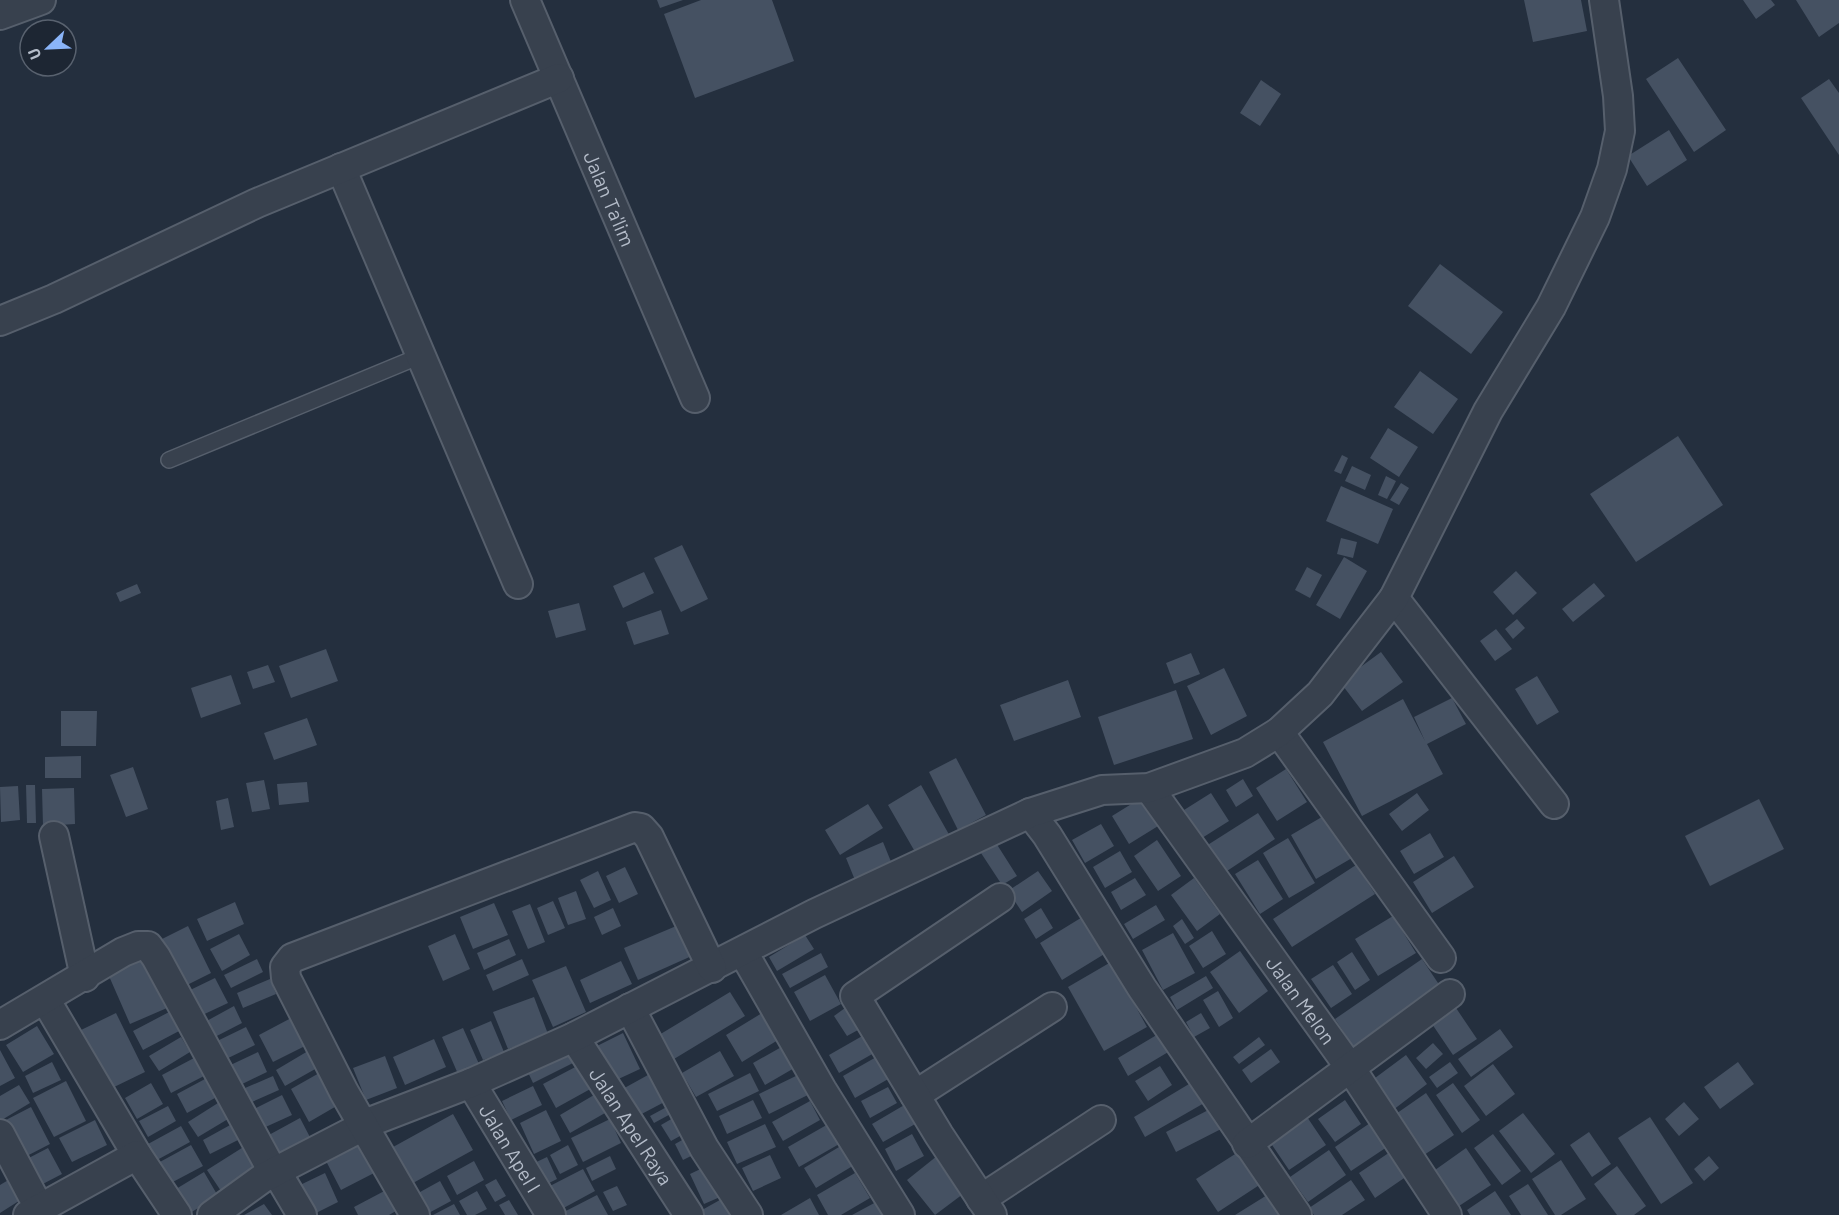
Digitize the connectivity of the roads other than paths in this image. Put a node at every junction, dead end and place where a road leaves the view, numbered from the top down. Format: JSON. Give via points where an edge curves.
{"nodes":[{"id":1,"x":41,"y":0,"type":"edge"},
{"id":2,"x":525,"y":0,"type":"edge"},
{"id":3,"x":1604,"y":0,"type":"edge"},
{"id":4,"x":0,"y":15,"type":"edge"},
{"id":5,"x":559,"y":78,"type":"junction"},
{"id":6,"x":341,"y":168,"type":"junction"},
{"id":7,"x":0,"y":321,"type":"edge"},
{"id":8,"x":420,"y":356,"type":"junction"},
{"id":9,"x":695,"y":398,"type":"dead end"},
{"id":10,"x":168,"y":460,"type":"dead end"},
{"id":11,"x":518,"y":584,"type":"dead end"},
{"id":12,"x":1394,"y":598,"type":"junction"},
{"id":13,"x":1280,"y":732,"type":"junction"},
{"id":14,"x":1149,"y":788,"type":"junction"},
{"id":15,"x":1554,"y":804,"type":"dead end"},
{"id":16,"x":1030,"y":813,"type":"junction"},
{"id":17,"x":54,"y":836,"type":"dead end"},
{"id":18,"x":1000,"y":898,"type":"dead end"},
{"id":19,"x":743,"y":952,"type":"junction"},
{"id":20,"x":1441,"y":958,"type":"dead end"},
{"id":21,"x":712,"y":968,"type":"junction"},
{"id":22,"x":85,"y":977,"type":"junction"},
{"id":23,"x":1450,"y":994,"type":"dead end"},
{"id":24,"x":45,"y":999,"type":"junction"},
{"id":25,"x":1052,"y":1007,"type":"dead end"},
{"id":26,"x":630,"y":1008,"type":"junction"},
{"id":27,"x":0,"y":1025,"type":"edge"},
{"id":28,"x":574,"y":1037,"type":"junction"},
{"id":29,"x":1351,"y":1069,"type":"junction"},
{"id":30,"x":471,"y":1083,"type":"junction"},
{"id":31,"x":915,"y":1095,"type":"junction"},
{"id":32,"x":1101,"y":1119,"type":"dead end"},
{"id":33,"x":364,"y":1126,"type":"junction"},
{"id":34,"x":0,"y":1134,"type":"edge"},
{"id":35,"x":1247,"y":1144,"type":"junction"},
{"id":36,"x":136,"y":1155,"type":"junction"},
{"id":37,"x":275,"y":1172,"type":"junction"},
{"id":38,"x":986,"y":1207,"type":"edge"},
{"id":39,"x":33,"y":1211,"type":"edge"},
{"id":40,"x":177,"y":1215,"type":"edge"},
{"id":41,"x":212,"y":1215,"type":"edge"},
{"id":42,"x":302,"y":1215,"type":"edge"},
{"id":43,"x":415,"y":1215,"type":"edge"},
{"id":44,"x":550,"y":1215,"type":"edge"},
{"id":45,"x":689,"y":1215,"type":"edge"},
{"id":46,"x":748,"y":1215,"type":"edge"},
{"id":47,"x":900,"y":1215,"type":"edge"},
{"id":48,"x":1297,"y":1215,"type":"edge"},
{"id":49,"x":1447,"y":1215,"type":"edge"}],
"edges":[{"from":1,"to":4,"type":"street"},
{"from":2,"to":5,"type":"street","name":"Jalan Ta'lim"},
{"from":3,"to":12,"type":"street","via":[[1620,131],[1612,169],[1595,217],[1551,307],[1488,411]]},
{"from":5,"to":6,"type":"street"},
{"from":5,"to":9,"type":"street","name":"Jalan Ta'lim"},
{"from":6,"to":7,"type":"street"},
{"from":6,"to":8,"type":"street"},
{"from":8,"to":10,"type":"lane"},
{"from":8,"to":11,"type":"street"},
{"from":12,"to":13,"type":"street","via":[[1320,694]]},
{"from":12,"to":15,"type":"street"},
{"from":13,"to":14,"type":"street","via":[[1245,753]]},
{"from":13,"to":20,"type":"street"},
{"from":14,"to":16,"type":"street","via":[[1102,790]]},
{"from":14,"to":29,"type":"street","name":"Jalan Melon"},
{"from":16,"to":19,"type":"street","via":[[814,914]]},
{"from":16,"to":35,"type":"street"},
{"from":17,"to":22,"type":"street"},
{"from":18,"to":31,"type":"street","via":[[855,996]]},
{"from":19,"to":21,"type":"street"},
{"from":19,"to":47,"type":"street"},
{"from":21,"to":26,"type":"street"},
{"from":21,"to":33,"type":"street","via":[[650,837],[635,827],[292,958],[285,967],[286,978]]},
{"from":22,"to":24,"type":"street"},
{"from":22,"to":37,"type":"street","via":[[123,952],[148,946]]},
{"from":23,"to":29,"type":"street"},
{"from":24,"to":27,"type":"street"},
{"from":24,"to":36,"type":"street"},
{"from":25,"to":31,"type":"street"},
{"from":26,"to":28,"type":"street"},
{"from":26,"to":46,"type":"street","via":[[704,1148]]},
{"from":28,"to":30,"type":"street"},
{"from":28,"to":45,"type":"street","name":"Jalan Apel Raya"},
{"from":29,"to":35,"type":"street"},
{"from":29,"to":49,"type":"street","name":"Jalan Melon"},
{"from":30,"to":33,"type":"street"},
{"from":30,"to":44,"type":"street","name":"Jalan Apel I"},
{"from":31,"to":38,"type":"street"},
{"from":32,"to":38,"type":"street"},
{"from":33,"to":37,"type":"street"},
{"from":33,"to":43,"type":"street"},
{"from":34,"to":39,"type":"street"},
{"from":35,"to":48,"type":"street"},
{"from":36,"to":39,"type":"street"},
{"from":36,"to":40,"type":"street"},
{"from":37,"to":41,"type":"street"},
{"from":37,"to":42,"type":"street"}]}
